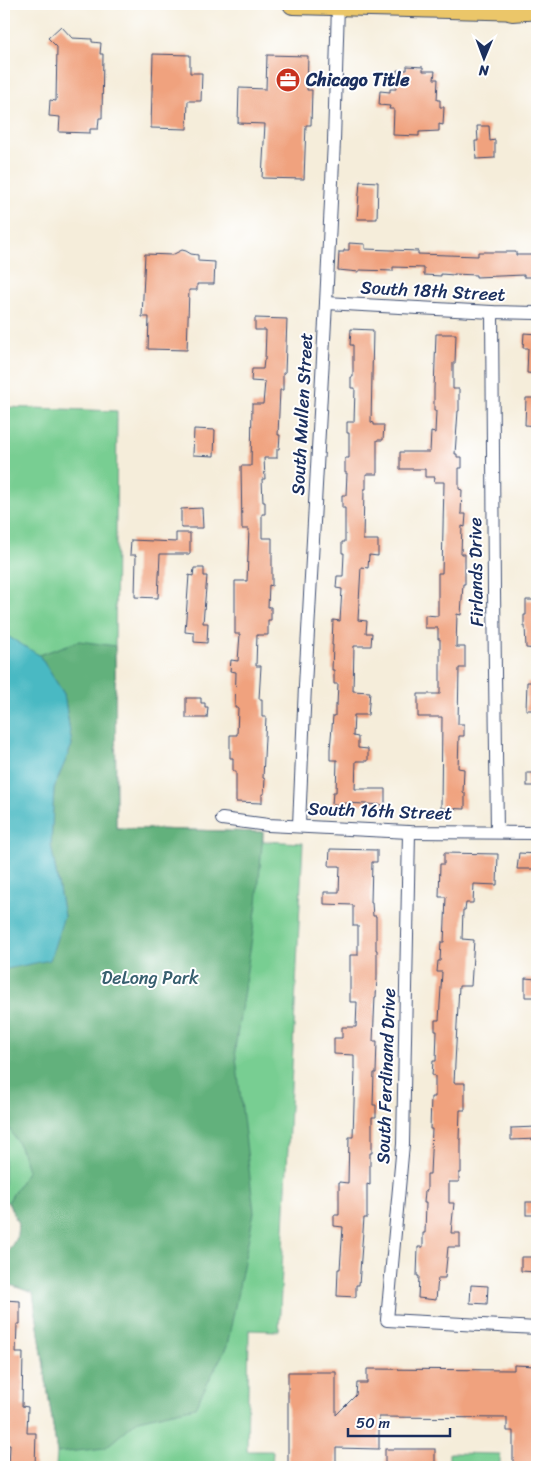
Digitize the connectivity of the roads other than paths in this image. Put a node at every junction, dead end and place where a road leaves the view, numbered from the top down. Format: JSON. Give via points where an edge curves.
{"nodes":[{"id":1,"x":293,"y":4,"type":"edge"},
{"id":2,"x":338,"y":5,"type":"junction"},
{"id":3,"x":537,"y":9,"type":"edge"},
{"id":4,"x":512,"y":10,"type":"joint"},
{"id":5,"x":326,"y":303,"type":"junction"},
{"id":6,"x":492,"y":312,"type":"junction"},
{"id":7,"x":537,"y":312,"type":"edge"},
{"id":8,"x":222,"y":819,"type":"dead end"},
{"id":9,"x":299,"y":825,"type":"junction"},
{"id":10,"x":409,"y":832,"type":"junction"},
{"id":11,"x":498,"y":832,"type":"junction"},
{"id":12,"x":537,"y":833,"type":"edge"},
{"id":13,"x":537,"y":1328,"type":"edge"}],
"edges":[{"from":1,"to":2,"type":"main road"},
{"from":2,"to":4,"type":"main road"},
{"from":2,"to":5,"type":"street","name":"South Mullen Street"},
{"from":3,"to":4,"type":"highway"},
{"from":5,"to":6,"type":"street","name":"South 18th Street"},
{"from":5,"to":9,"type":"street","name":"South Mullen Street"},
{"from":6,"to":7,"type":"street","name":"South 18th Street"},
{"from":6,"to":11,"type":"street","name":"Firlands Drive"},
{"from":8,"to":9,"type":"street","name":"South 16th Street"},
{"from":9,"to":10,"type":"street","name":"South 16th Street"},
{"from":10,"to":11,"type":"street","name":"South 16th Street"},
{"from":10,"to":13,"type":"street","name":"South Ferdinand Drive","via":[[404,1144],[387,1320]]},
{"from":11,"to":12,"type":"street","name":"South 16th Street"}]}
